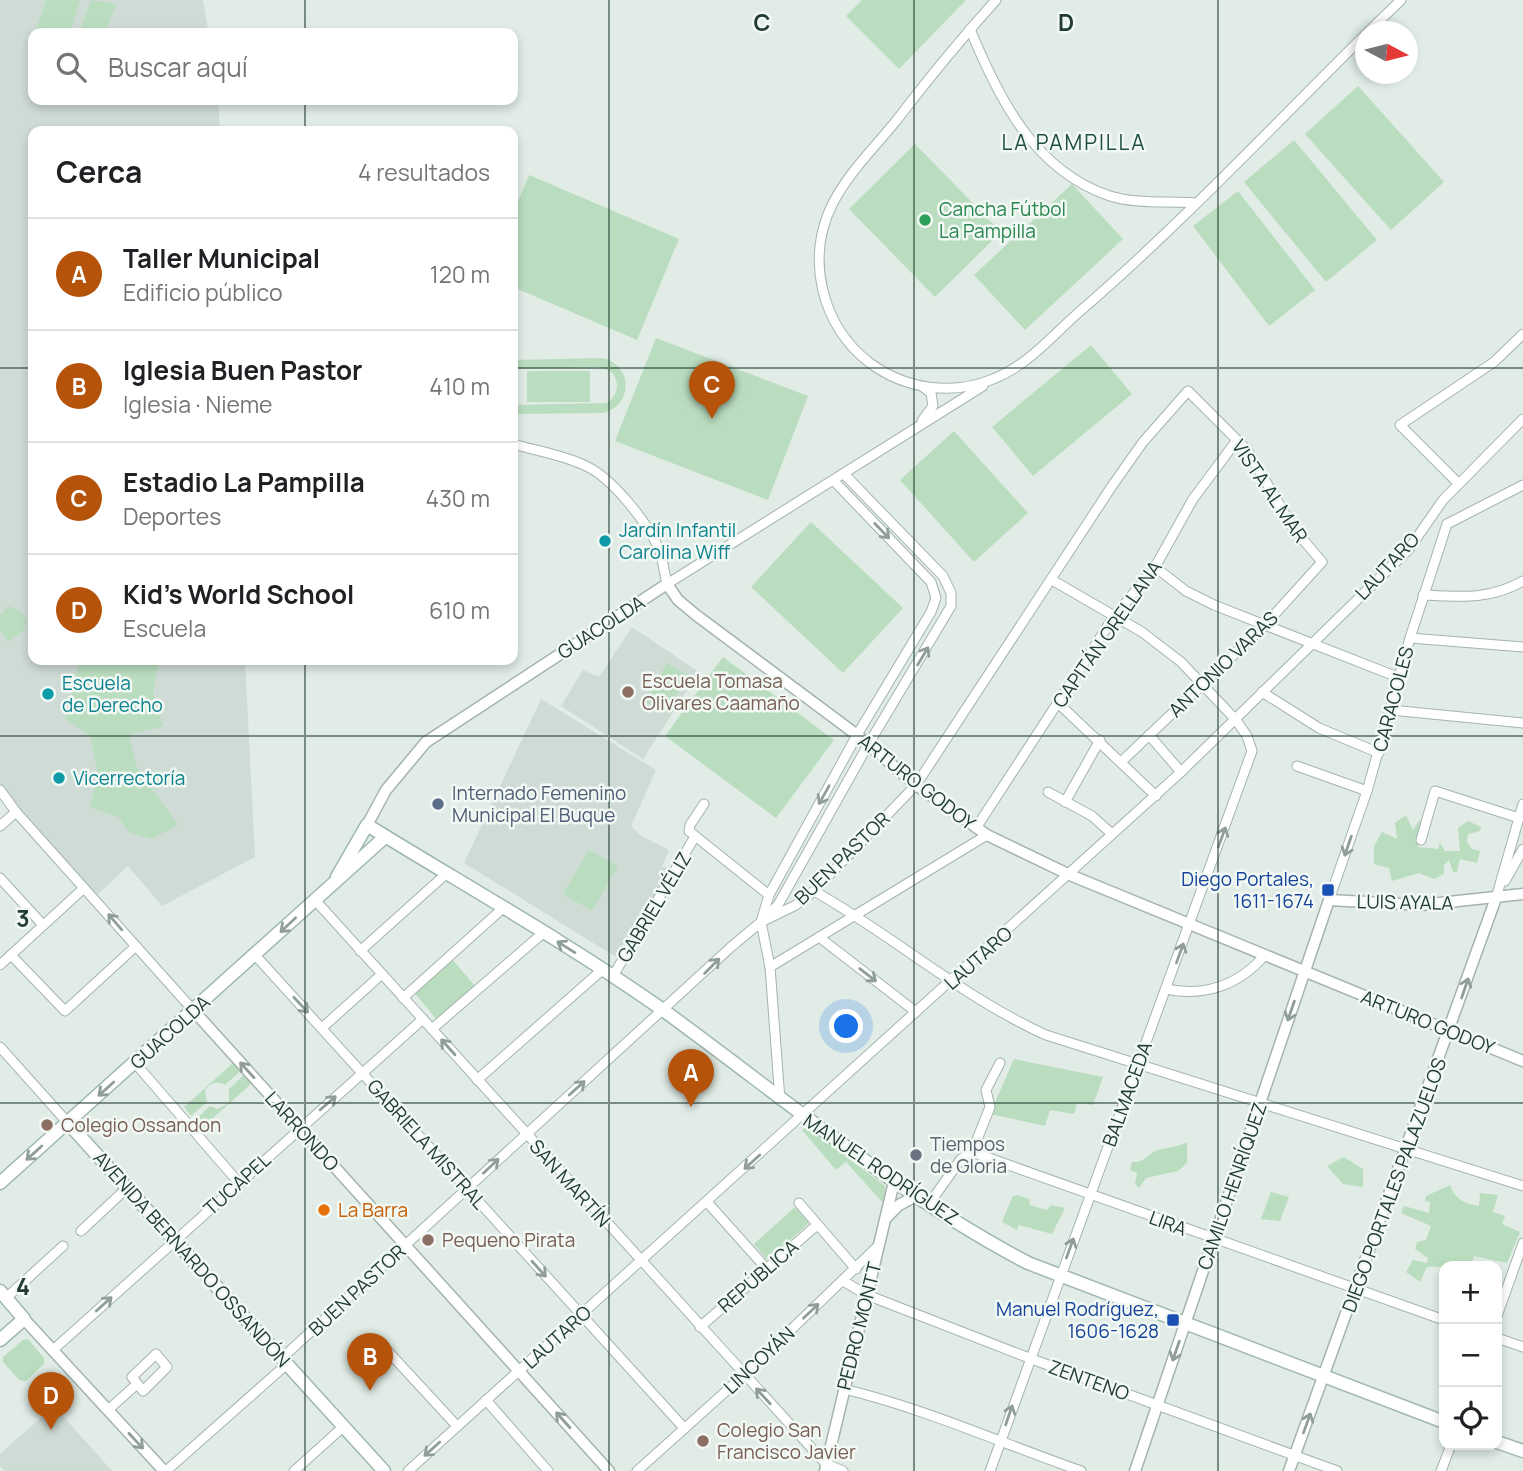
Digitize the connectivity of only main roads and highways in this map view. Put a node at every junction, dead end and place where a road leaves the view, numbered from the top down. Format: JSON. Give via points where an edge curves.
{"nodes":[{"id":1,"x":367,"y":825,"type":"joint"},
{"id":2,"x":385,"y":836,"type":"junction"},
{"id":3,"x":337,"y":877,"type":"junction"},
{"id":4,"x":68,"y":1123,"type":"junction"},
{"id":5,"x":0,"y":1184,"type":"edge"},
{"id":6,"x":3,"y":1295,"type":"edge"},
{"id":7,"x":0,"y":1340,"type":"edge"},
{"id":8,"x":1439,"y":1420,"type":"edge"},
{"id":9,"x":1502,"y":1444,"type":"edge"},
{"id":10,"x":1523,"y":1451,"type":"edge"},
{"id":11,"x":384,"y":1471,"type":"edge"}],
"edges":[{"from":1,"to":2,"type":"main road","name":"MANUEL RODRÍGUEZ"},
{"from":1,"to":3,"type":"main road","name":"GUACOLDA"},
{"from":2,"to":3,"type":"main road","name":"GUACOLDA"},
{"from":8,"to":2,"type":"main road","name":"MANUEL RODRÍGUEZ","one_way":true,"via":[[1004,1250],[894,1182],[608,973]]},
{"from":3,"to":4,"type":"main road","name":"GUACOLDA","one_way":true},
{"from":4,"to":5,"type":"main road","name":"GUACOLDA","one_way":true},
{"from":4,"to":11,"type":"main road","name":"AVENIDA BERNARDO OSSANDÓN"},
{"from":6,"to":7,"type":"main road","via":[[24,1319]]},
{"from":9,"to":10,"type":"main road"}]}
